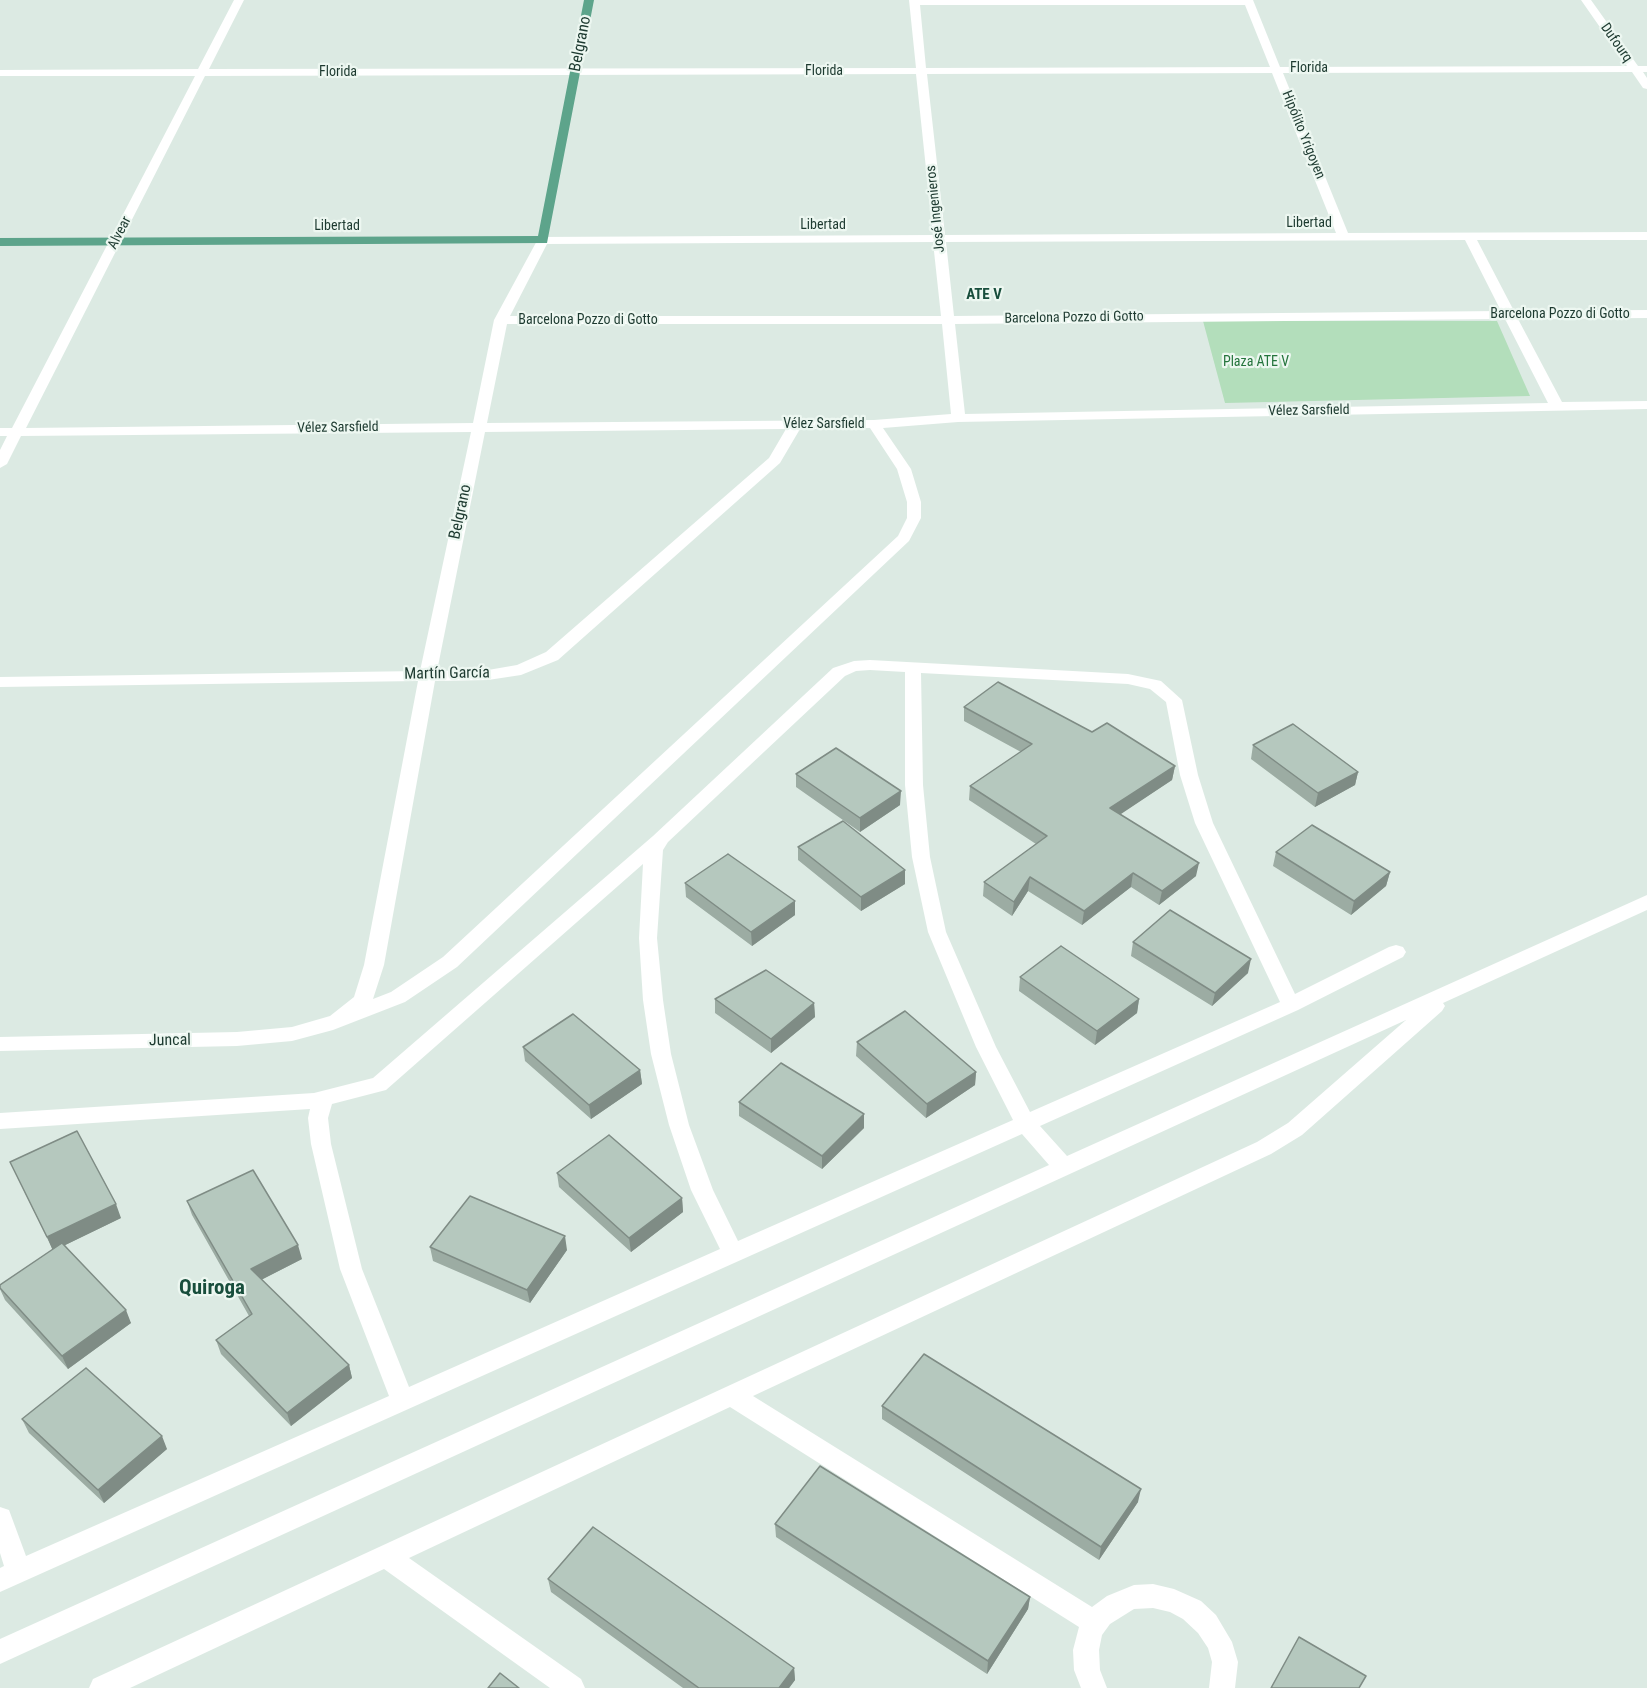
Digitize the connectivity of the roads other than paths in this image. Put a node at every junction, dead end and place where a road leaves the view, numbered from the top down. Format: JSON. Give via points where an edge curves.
{"nodes":[{"id":1,"x":239,"y":0,"type":"edge"},
{"id":2,"x":589,"y":0,"type":"edge"},
{"id":3,"x":1586,"y":0,"type":"edge"},
{"id":4,"x":914,"y":1,"type":"edge"},
{"id":5,"x":1249,"y":1,"type":"edge"},
{"id":6,"x":1276,"y":68,"type":"junction"},
{"id":7,"x":1635,"y":69,"type":"junction"},
{"id":8,"x":1647,"y":69,"type":"edge"},
{"id":9,"x":200,"y":71,"type":"junction"},
{"id":10,"x":920,"y":71,"type":"junction"},
{"id":11,"x":575,"y":72,"type":"junction"},
{"id":12,"x":0,"y":73,"type":"edge"},
{"id":13,"x":1647,"y":86,"type":"edge"},
{"id":14,"x":1647,"y":236,"type":"edge"},
{"id":15,"x":1469,"y":237,"type":"junction"},
{"id":16,"x":1344,"y":238,"type":"junction"},
{"id":17,"x":939,"y":239,"type":"junction"},
{"id":18,"x":543,"y":240,"type":"junction"},
{"id":19,"x":0,"y":242,"type":"edge"},
{"id":20,"x":116,"y":242,"type":"junction"},
{"id":21,"x":1510,"y":313,"type":"junction"},
{"id":22,"x":1647,"y":314,"type":"edge"},
{"id":23,"x":501,"y":320,"type":"junction"},
{"id":24,"x":946,"y":320,"type":"junction"},
{"id":25,"x":1647,"y":405,"type":"edge"},
{"id":26,"x":1557,"y":406,"type":"junction"},
{"id":27,"x":958,"y":418,"type":"junction"},
{"id":28,"x":796,"y":424,"type":"junction"},
{"id":29,"x":874,"y":424,"type":"junction"},
{"id":30,"x":479,"y":427,"type":"junction"},
{"id":31,"x":0,"y":432,"type":"edge"},
{"id":32,"x":16,"y":432,"type":"junction"},
{"id":33,"x":0,"y":464,"type":"edge"},
{"id":34,"x":913,"y":668,"type":"junction"},
{"id":35,"x":428,"y":674,"type":"junction"},
{"id":36,"x":0,"y":682,"type":"edge"},
{"id":37,"x":661,"y":838,"type":"junction"},
{"id":38,"x":1647,"y":902,"type":"edge"},
{"id":39,"x":1396,"y":952,"type":"dead end"},
{"id":40,"x":1451,"y":992,"type":"junction"},
{"id":41,"x":1291,"y":1005,"type":"junction"},
{"id":42,"x":337,"y":1020,"type":"junction"},
{"id":43,"x":0,"y":1044,"type":"edge"},
{"id":44,"x":324,"y":1098,"type":"junction"},
{"id":45,"x":0,"y":1122,"type":"edge"},
{"id":46,"x":1026,"y":1124,"type":"junction"},
{"id":47,"x":1065,"y":1168,"type":"junction"},
{"id":48,"x":733,"y":1254,"type":"junction"},
{"id":49,"x":731,"y":1395,"type":"junction"},
{"id":50,"x":403,"y":1401,"type":"junction"},
{"id":51,"x":0,"y":1518,"type":"edge"},
{"id":52,"x":385,"y":1555,"type":"junction"},
{"id":53,"x":10,"y":1576,"type":"edge"},
{"id":54,"x":1095,"y":1623,"type":"junction"},
{"id":55,"x":0,"y":1652,"type":"edge"},
{"id":56,"x":102,"y":1688,"type":"edge"},
{"id":57,"x":572,"y":1688,"type":"edge"},
{"id":58,"x":1094,"y":1688,"type":"edge"},
{"id":59,"x":1222,"y":1688,"type":"edge"}],
"edges":[{"from":1,"to":9,"type":"street","name":"Alvear"},
{"from":2,"to":11,"type":"main road","name":"Belgrano"},
{"from":3,"to":7,"type":"street","name":"Dufourq"},
{"from":4,"to":5,"type":"street"},
{"from":4,"to":10,"type":"street","name":"José Ingenieros"},
{"from":5,"to":6,"type":"street","name":"Hipólito Yrigoyen"},
{"from":6,"to":7,"type":"street","name":"Florida"},
{"from":6,"to":10,"type":"street","name":"Florida"},
{"from":6,"to":16,"type":"street","name":"Hipólito Yrigoyen"},
{"from":7,"to":8,"type":"street","name":"Florida"},
{"from":7,"to":13,"type":"street","name":"Dufourq"},
{"from":9,"to":11,"type":"street","name":"Florida"},
{"from":9,"to":12,"type":"street","name":"Florida"},
{"from":9,"to":20,"type":"street","name":"Alvear"},
{"from":10,"to":11,"type":"street","name":"Florida"},
{"from":10,"to":17,"type":"street","name":"José Ingenieros"},
{"from":11,"to":18,"type":"main road","name":"Belgrano"},
{"from":14,"to":15,"type":"street","name":"Libertad"},
{"from":15,"to":16,"type":"street","name":"Libertad"},
{"from":15,"to":21,"type":"street"},
{"from":16,"to":17,"type":"street","name":"Libertad"},
{"from":17,"to":18,"type":"street","name":"Libertad"},
{"from":17,"to":24,"type":"street","name":"José Ingenieros"},
{"from":18,"to":20,"type":"main road","name":"Libertad"},
{"from":18,"to":23,"type":"street","name":"Belgrano"},
{"from":19,"to":20,"type":"main road","name":"Libertad"},
{"from":20,"to":32,"type":"street","name":"Alvear"},
{"from":21,"to":22,"type":"street","name":"Barcelona Pozzo di Gotto"},
{"from":21,"to":24,"type":"street","name":"Barcelona Pozzo di Gotto"},
{"from":21,"to":26,"type":"street"},
{"from":23,"to":24,"type":"street","name":"Barcelona Pozzo di Gotto"},
{"from":23,"to":30,"type":"street","name":"Belgrano"},
{"from":24,"to":27,"type":"street","name":"José Ingenieros"},
{"from":25,"to":26,"type":"street","name":"Vélez Sarsfield"},
{"from":26,"to":27,"type":"street","name":"Vélez Sarsfield"},
{"from":27,"to":29,"type":"street","name":"Vélez Sarsfield"},
{"from":28,"to":29,"type":"street","name":"Vélez Sarsfield"},
{"from":28,"to":30,"type":"street","name":"Vélez Sarsfield"},
{"from":28,"to":35,"type":"street","name":"Martín García","via":[[775,460],[552,656],[521,670],[488,675]]},
{"from":29,"to":42,"type":"street","name":"Juncal","via":[[904,469],[914,502],[914,518],[904,538],[450,962],[398,997]]},
{"from":30,"to":32,"type":"street","name":"Vélez Sarsfield"},
{"from":30,"to":35,"type":"street","name":"Belgrano"},
{"from":31,"to":32,"type":"street","name":"Vélez Sarsfield"},
{"from":32,"to":33,"type":"street","name":"Alvear"},
{"from":34,"to":37,"type":"street","via":[[870,665],[838,672]]},
{"from":34,"to":41,"type":"street","via":[[1128,680],[1155,685],[1174,700],[1189,775],[1204,822]]},
{"from":34,"to":46,"type":"street","via":[[914,785],[921,857],[937,932],[986,1047]]},
{"from":35,"to":36,"type":"street","name":"Martín García"},
{"from":35,"to":42,"type":"street","name":"Belgrano","via":[[367,993]]},
{"from":37,"to":44,"type":"street","via":[[379,1084]]},
{"from":37,"to":48,"type":"street","via":[[652,859],[648,938],[661,1054],[679,1125],[702,1190]]},
{"from":38,"to":40,"type":"street"},
{"from":39,"to":41,"type":"street"},
{"from":40,"to":47,"type":"street"},
{"from":40,"to":49,"type":"street","via":[[1295,1130],[1264,1148]]},
{"from":41,"to":46,"type":"street"},
{"from":42,"to":43,"type":"street","name":"Juncal","via":[[292,1034],[237,1039]]},
{"from":44,"to":45,"type":"street"},
{"from":44,"to":50,"type":"street","via":[[318,1118],[321,1144],[351,1269]]},
{"from":46,"to":47,"type":"street"},
{"from":46,"to":48,"type":"street"},
{"from":47,"to":55,"type":"street"},
{"from":48,"to":50,"type":"street"},
{"from":49,"to":52,"type":"street"},
{"from":49,"to":54,"type":"street"},
{"from":50,"to":53,"type":"street"},
{"from":51,"to":53,"type":"street"},
{"from":52,"to":56,"type":"street"},
{"from":52,"to":57,"type":"street"},
{"from":54,"to":58,"type":"street","via":[[1086,1650],[1087,1670]]},
{"from":54,"to":59,"type":"street","via":[[1116,1604],[1134,1597],[1173,1600],[1192,1610],[1219,1642],[1224,1662]]}]}
